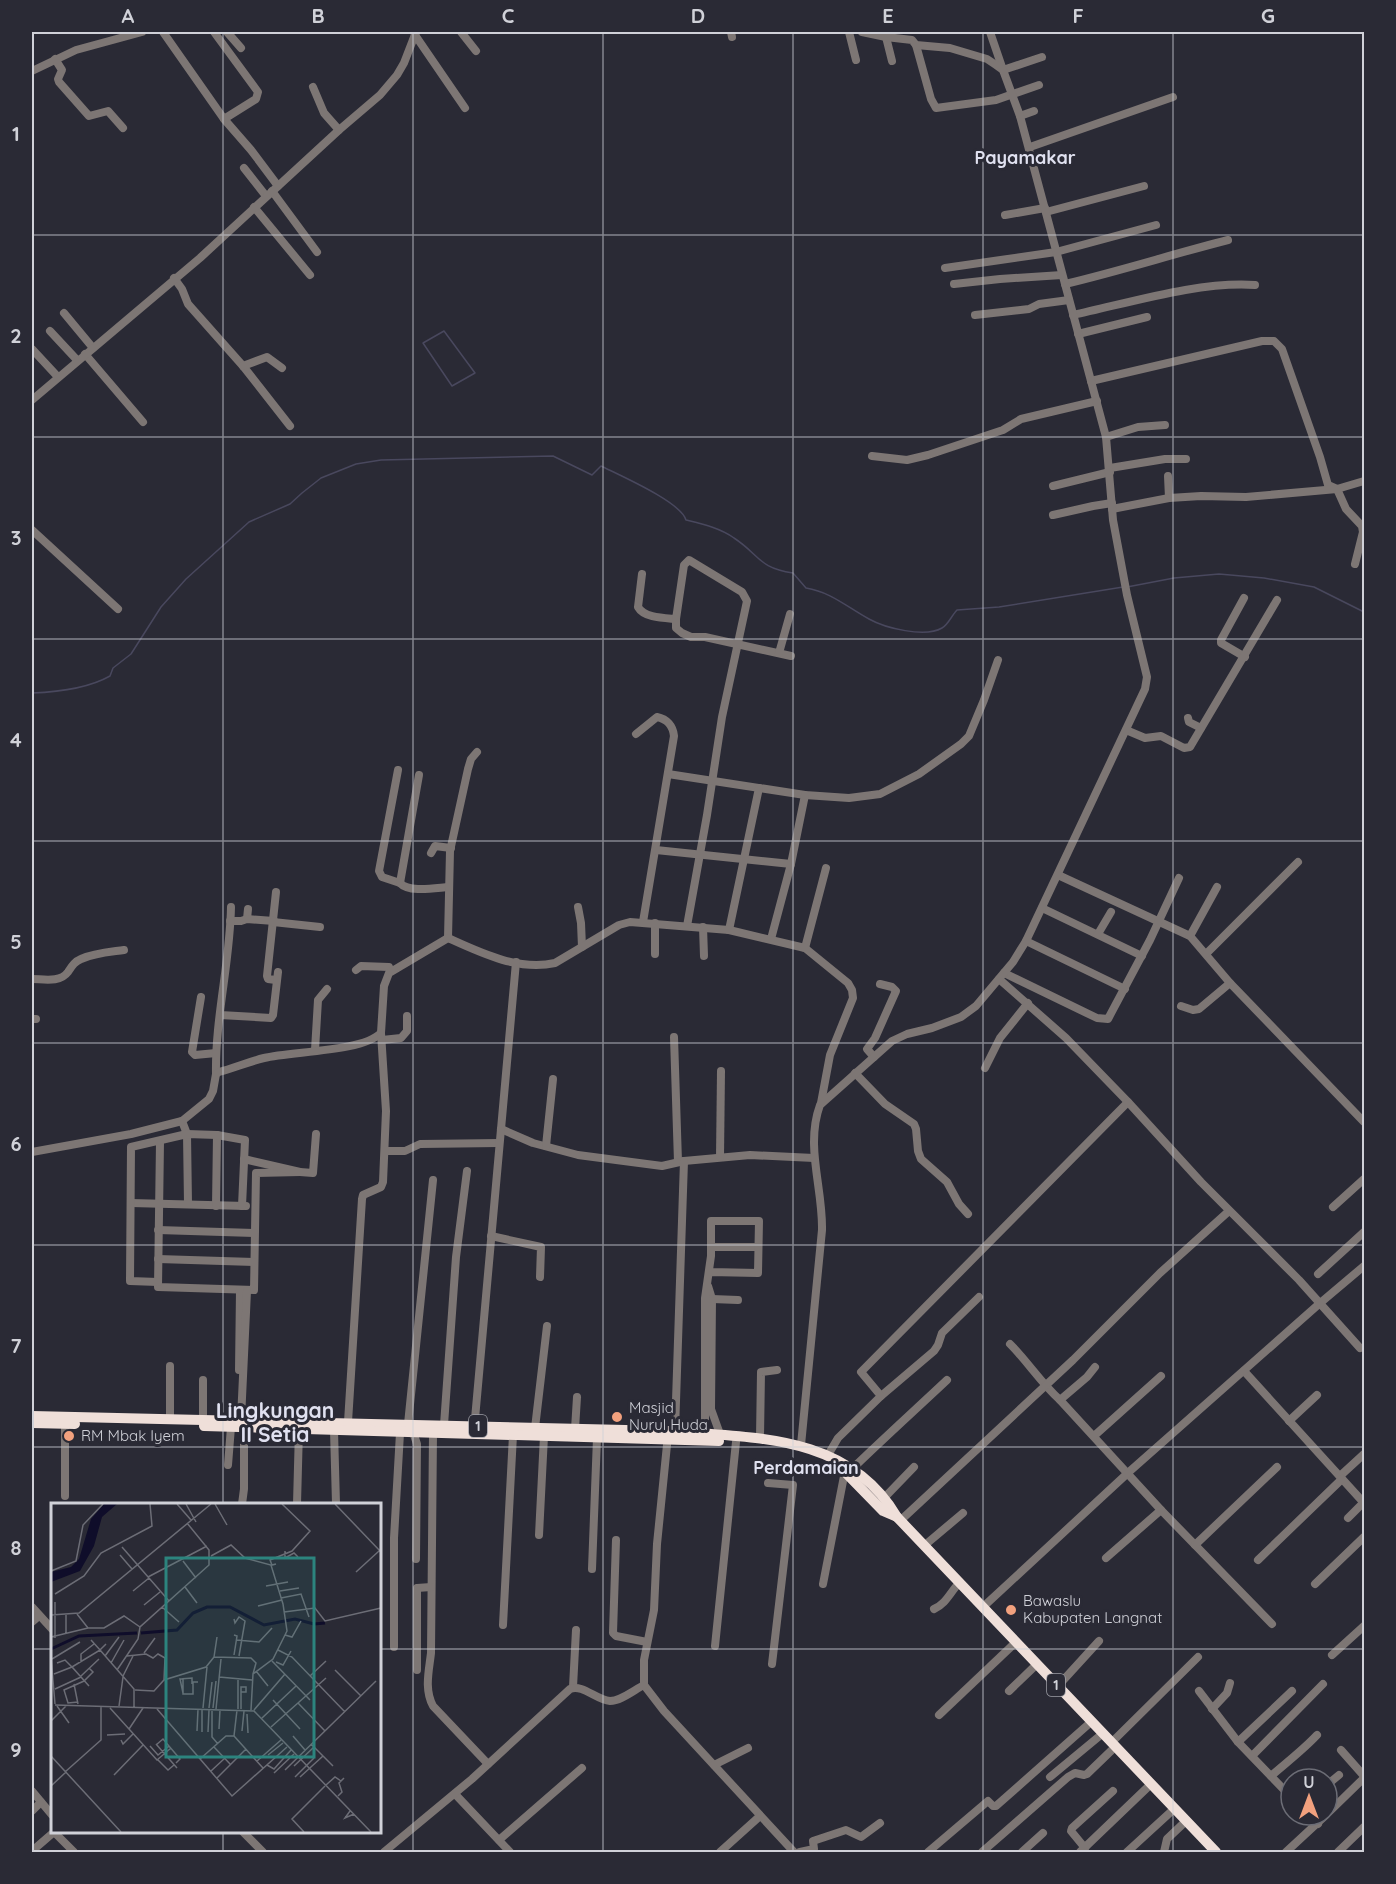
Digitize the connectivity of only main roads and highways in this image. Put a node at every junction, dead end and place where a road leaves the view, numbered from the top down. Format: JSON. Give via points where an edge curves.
{"nodes":[{"id":1,"x":32,"y":1416,"type":"edge"},
{"id":2,"x":242,"y":1423,"type":"junction"},
{"id":3,"x":32,"y":1424,"type":"edge"},
{"id":4,"x":410,"y":1428,"type":"junction"},
{"id":5,"x":474,"y":1429,"type":"junction"},
{"id":6,"x":540,"y":1432,"type":"junction"},
{"id":7,"x":670,"y":1434,"type":"junction"},
{"id":8,"x":848,"y":1470,"type":"junction"},
{"id":9,"x":899,"y":1518,"type":"junction"},
{"id":10,"x":1215,"y":1852,"type":"edge"}],
"edges":[{"from":1,"to":2,"type":"highway","number":"1"},
{"from":2,"to":3,"type":"highway","number":"1","via":[[231,1427]]},
{"from":2,"to":4,"type":"highway","number":"1","via":[[348,1422]]},
{"from":2,"to":4,"type":"highway","number":"1","via":[[400,1433]]},
{"from":4,"to":5,"type":"highway","number":"1","via":[[444,1425]]},
{"from":4,"to":5,"type":"highway","number":"1","via":[[433,1433]]},
{"from":5,"to":6,"type":"highway","number":"1"},
{"from":5,"to":6,"type":"highway","number":"1","via":[[513,1435]]},
{"from":6,"to":7,"type":"highway","number":"1","via":[[575,1429]]},
{"from":6,"to":7,"type":"highway","number":"1","via":[[597,1438]]},
{"from":7,"to":8,"type":"highway","number":"1","via":[[802,1450]]},
{"from":7,"to":8,"type":"highway","number":"1","via":[[760,1437],[801,1445],[828,1455]]},
{"from":8,"to":9,"type":"highway","number":"1","via":[[885,1497]]},
{"from":8,"to":9,"type":"highway","number":"1","via":[[883,1511]]},
{"from":9,"to":10,"type":"highway","number":"1"}]}
